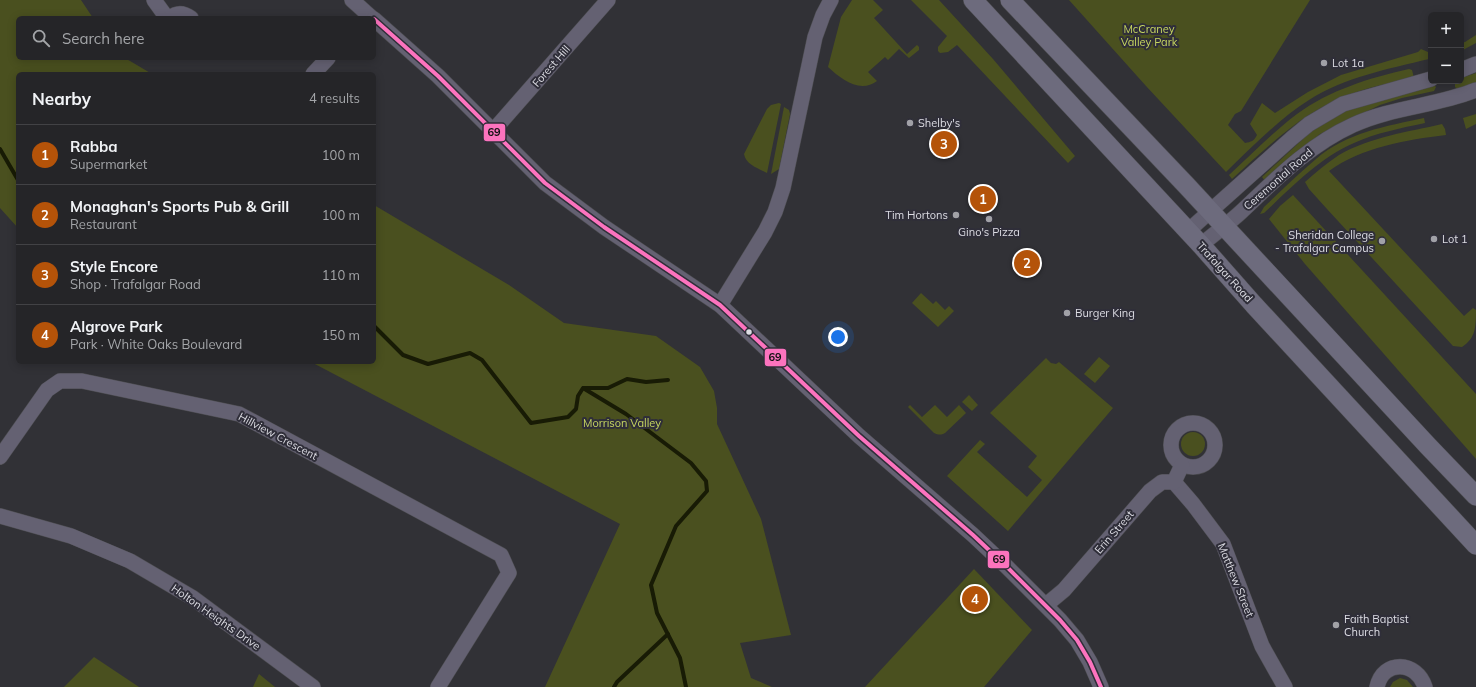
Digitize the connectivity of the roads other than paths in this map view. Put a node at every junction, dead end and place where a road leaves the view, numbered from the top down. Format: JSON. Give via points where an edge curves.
{"nodes":[{"id":1,"x":154,"y":0,"type":"edge"},
{"id":2,"x":352,"y":0,"type":"edge"},
{"id":3,"x":608,"y":0,"type":"edge"},
{"id":4,"x":831,"y":0,"type":"edge"},
{"id":5,"x":973,"y":0,"type":"edge"},
{"id":6,"x":1010,"y":0,"type":"edge"},
{"id":7,"x":166,"y":16,"type":"edge"},
{"id":8,"x":173,"y":16,"type":"edge"},
{"id":9,"x":188,"y":16,"type":"edge"},
{"id":10,"x":368,"y":16,"type":"edge"},
{"id":11,"x":376,"y":23,"type":"edge"},
{"id":12,"x":326,"y":60,"type":"edge"},
{"id":13,"x":1476,"y":64,"type":"edge"},
{"id":14,"x":1464,"y":69,"type":"edge"},
{"id":15,"x":315,"y":72,"type":"edge"},
{"id":16,"x":1428,"y":80,"type":"edge"},
{"id":17,"x":1476,"y":90,"type":"edge"},
{"id":18,"x":494,"y":131,"type":"junction"},
{"id":19,"x":1210,"y":212,"type":"junction"},
{"id":20,"x":1223,"y":226,"type":"junction"},
{"id":21,"x":1188,"y":231,"type":"junction"},
{"id":22,"x":1201,"y":245,"type":"junction"},
{"id":23,"x":720,"y":306,"type":"junction"},
{"id":24,"x":0,"y":457,"type":"edge"},
{"id":25,"x":1182,"y":465,"type":"dead end"},
{"id":26,"x":1174,"y":482,"type":"junction"},
{"id":27,"x":1476,"y":496,"type":"edge"},
{"id":28,"x":0,"y":516,"type":"edge"},
{"id":29,"x":1476,"y":545,"type":"edge"},
{"id":30,"x":1046,"y":605,"type":"junction"},
{"id":31,"x":313,"y":687,"type":"edge"},
{"id":32,"x":438,"y":687,"type":"edge"},
{"id":33,"x":1101,"y":687,"type":"edge"},
{"id":34,"x":1285,"y":687,"type":"edge"},
{"id":35,"x":1377,"y":687,"type":"edge"},
{"id":36,"x":1425,"y":687,"type":"edge"}],
"edges":[{"from":1,"to":7,"type":"street"},
{"from":2,"to":10,"type":"street"},
{"from":3,"to":18,"type":"street","name":"Forest Hill"},
{"from":4,"to":23,"type":"street","via":[[816,37],[783,188],[775,212]]},
{"from":5,"to":21,"type":"main road","name":"Trafalgar Road"},
{"from":6,"to":19,"type":"main road"},
{"from":8,"to":9,"type":"street","via":[[181,13]]},
{"from":11,"to":18,"type":"street","via":[[438,76]]},
{"from":12,"to":15,"type":"street"},
{"from":13,"to":14,"type":"street"},
{"from":16,"to":19,"type":"street","name":"Ceremonial Road","via":[[1357,99],[1330,111],[1292,138]]},
{"from":17,"to":20,"type":"street","name":"Ceremonial Road","via":[[1372,118],[1328,138],[1283,172]]},
{"from":18,"to":23,"type":"street","via":[[545,183],[604,227]]},
{"from":19,"to":20,"type":"main road"},
{"from":19,"to":21,"type":"street","name":"Ceremonial Road"},
{"from":20,"to":22,"type":"street","name":"Ceremonial Road"},
{"from":20,"to":27,"type":"main road"},
{"from":21,"to":22,"type":"main road","name":"Trafalgar Road"},
{"from":22,"to":29,"type":"main road","name":"Trafalgar Road"},
{"from":23,"to":30,"type":"street","via":[[859,436],[973,535]]},
{"from":24,"to":32,"type":"street","name":"Hillview Crescent","via":[[48,390],[60,381],[82,381],[239,414],[501,555],[509,573]]},
{"from":25,"to":26,"type":"street"},
{"from":26,"to":30,"type":"street","name":"Erin Street","via":[[1162,482],[1150,492],[1064,590]]},
{"from":26,"to":34,"type":"street","name":"Matthew Street","via":[[1222,544],[1262,646]]},
{"from":28,"to":31,"type":"street","name":"Holton Heights Drive","via":[[71,536],[130,561],[193,598]]},
{"from":30,"to":33,"type":"street","via":[[1077,640]]},
{"from":35,"to":36,"type":"street","via":[[1382,675],[1388,670],[1404,667],[1418,674]]}]}
